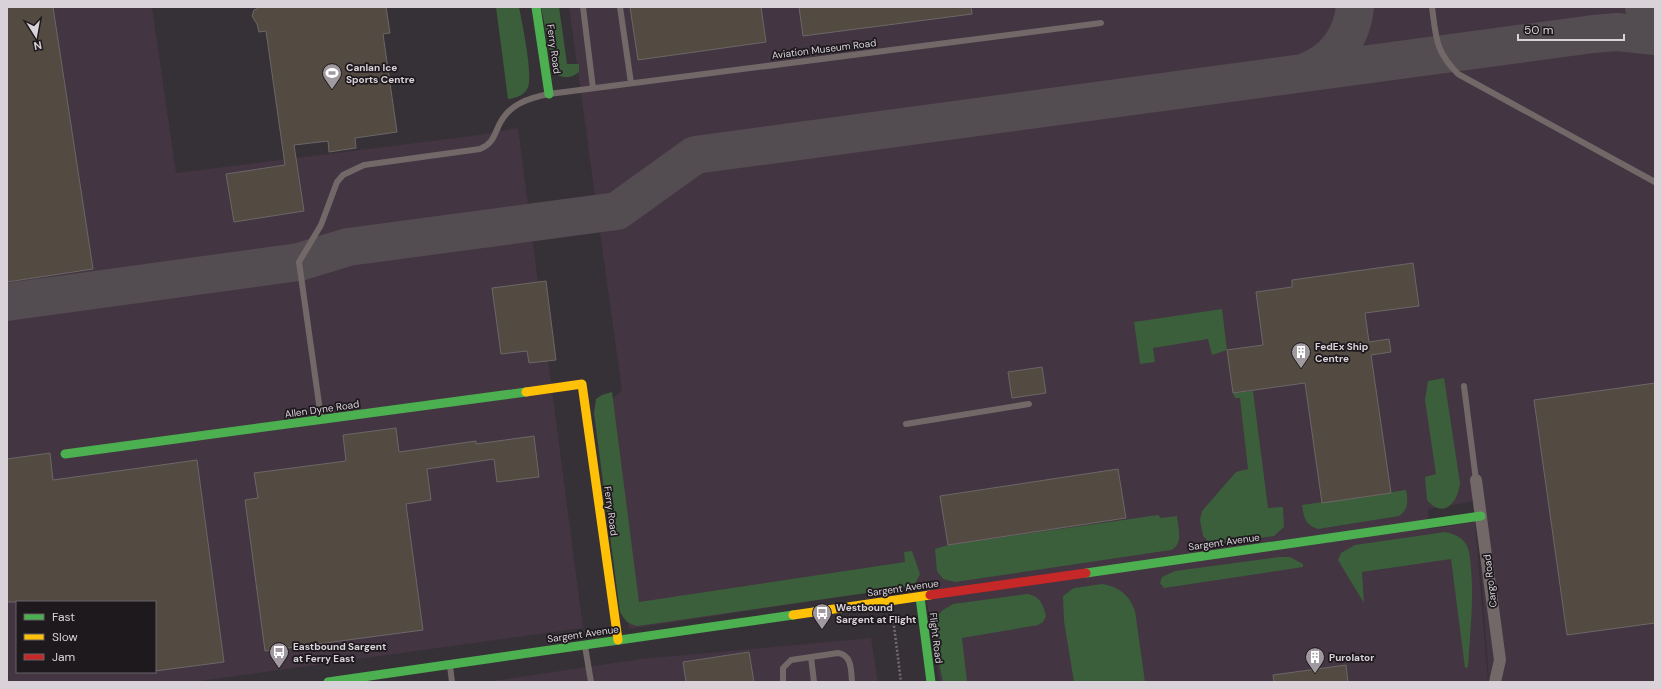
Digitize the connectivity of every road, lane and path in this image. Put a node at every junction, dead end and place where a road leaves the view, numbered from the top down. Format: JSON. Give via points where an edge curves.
{"nodes":[{"id":1,"x":536,"y":7,"type":"edge"},
{"id":2,"x":583,"y":7,"type":"edge"},
{"id":3,"x":620,"y":7,"type":"edge"},
{"id":4,"x":1432,"y":7,"type":"edge"},
{"id":5,"x":1101,"y":23,"type":"dead end"},
{"id":6,"x":631,"y":83,"type":"junction"},
{"id":7,"x":593,"y":88,"type":"junction"},
{"id":8,"x":549,"y":94,"type":"junction"},
{"id":9,"x":1655,"y":182,"type":"edge"},
{"id":10,"x":582,"y":384,"type":"joint"},
{"id":11,"x":1464,"y":386,"type":"dead end"},
{"id":12,"x":1029,"y":404,"type":"dead end"},
{"id":13,"x":321,"y":420,"type":"junction"},
{"id":14,"x":906,"y":424,"type":"dead end"},
{"id":15,"x":65,"y":454,"type":"dead end"},
{"id":16,"x":1476,"y":480,"type":"joint"},
{"id":17,"x":1482,"y":516,"type":"junction"},
{"id":18,"x":920,"y":597,"type":"junction"},
{"id":19,"x":893,"y":618,"type":"dead end"},
{"id":20,"x":618,"y":640,"type":"junction"},
{"id":21,"x":585,"y":645,"type":"junction"},
{"id":22,"x":811,"y":657,"type":"junction"},
{"id":23,"x":450,"y":664,"type":"junction"},
{"id":24,"x":328,"y":682,"type":"edge"},
{"id":25,"x":452,"y":682,"type":"edge"},
{"id":26,"x":591,"y":682,"type":"edge"},
{"id":27,"x":783,"y":682,"type":"edge"},
{"id":28,"x":814,"y":682,"type":"edge"},
{"id":29,"x":852,"y":682,"type":"edge"},
{"id":30,"x":901,"y":682,"type":"edge"},
{"id":31,"x":931,"y":682,"type":"edge"},
{"id":32,"x":1495,"y":682,"type":"edge"}],
"edges":[{"from":1,"to":8,"type":"street","name":"Ferry Road"},
{"from":2,"to":7,"type":"lane"},
{"from":3,"to":6,"type":"lane"},
{"from":4,"to":9,"type":"lane","via":[[1440,51],[1446,62],[1458,74]]},
{"from":5,"to":6,"type":"lane","name":"Aviation Museum Road"},
{"from":6,"to":7,"type":"lane","name":"Aviation Museum Road"},
{"from":7,"to":8,"type":"lane","name":"Aviation Museum Road"},
{"from":8,"to":13,"type":"lane","name":"Aviation Museum Road","via":[[528,98],[511,109],[493,139],[480,149],[364,165],[343,175],[338,182],[321,225],[299,262]]},
{"from":10,"to":13,"type":"street","name":"Allen Dyne Road"},
{"from":10,"to":20,"type":"street","name":"Ferry Road"},
{"from":11,"to":16,"type":"lane"},
{"from":12,"to":14,"type":"lane"},
{"from":13,"to":15,"type":"street","name":"Allen Dyne Road"},
{"from":16,"to":17,"type":"street","name":"Cargo Road"},
{"from":17,"to":18,"type":"street","name":"Sargent Avenue"},
{"from":17,"to":32,"type":"street","name":"Cargo Road","via":[[1500,660]]},
{"from":18,"to":20,"type":"street","name":"Sargent Avenue"},
{"from":18,"to":31,"type":"street","name":"Flight Road"},
{"from":19,"to":30,"type":"path"},
{"from":20,"to":21,"type":"street","name":"Sargent Avenue"},
{"from":21,"to":23,"type":"street","name":"Sargent Avenue"},
{"from":21,"to":26,"type":"lane"},
{"from":22,"to":27,"type":"lane","via":[[787,663],[782,672]]},
{"from":22,"to":28,"type":"lane"},
{"from":22,"to":29,"type":"lane","via":[[843,654],[850,663]]},
{"from":23,"to":24,"type":"street","name":"Sargent Avenue","via":[[397,675]]},
{"from":23,"to":25,"type":"lane"}]}
